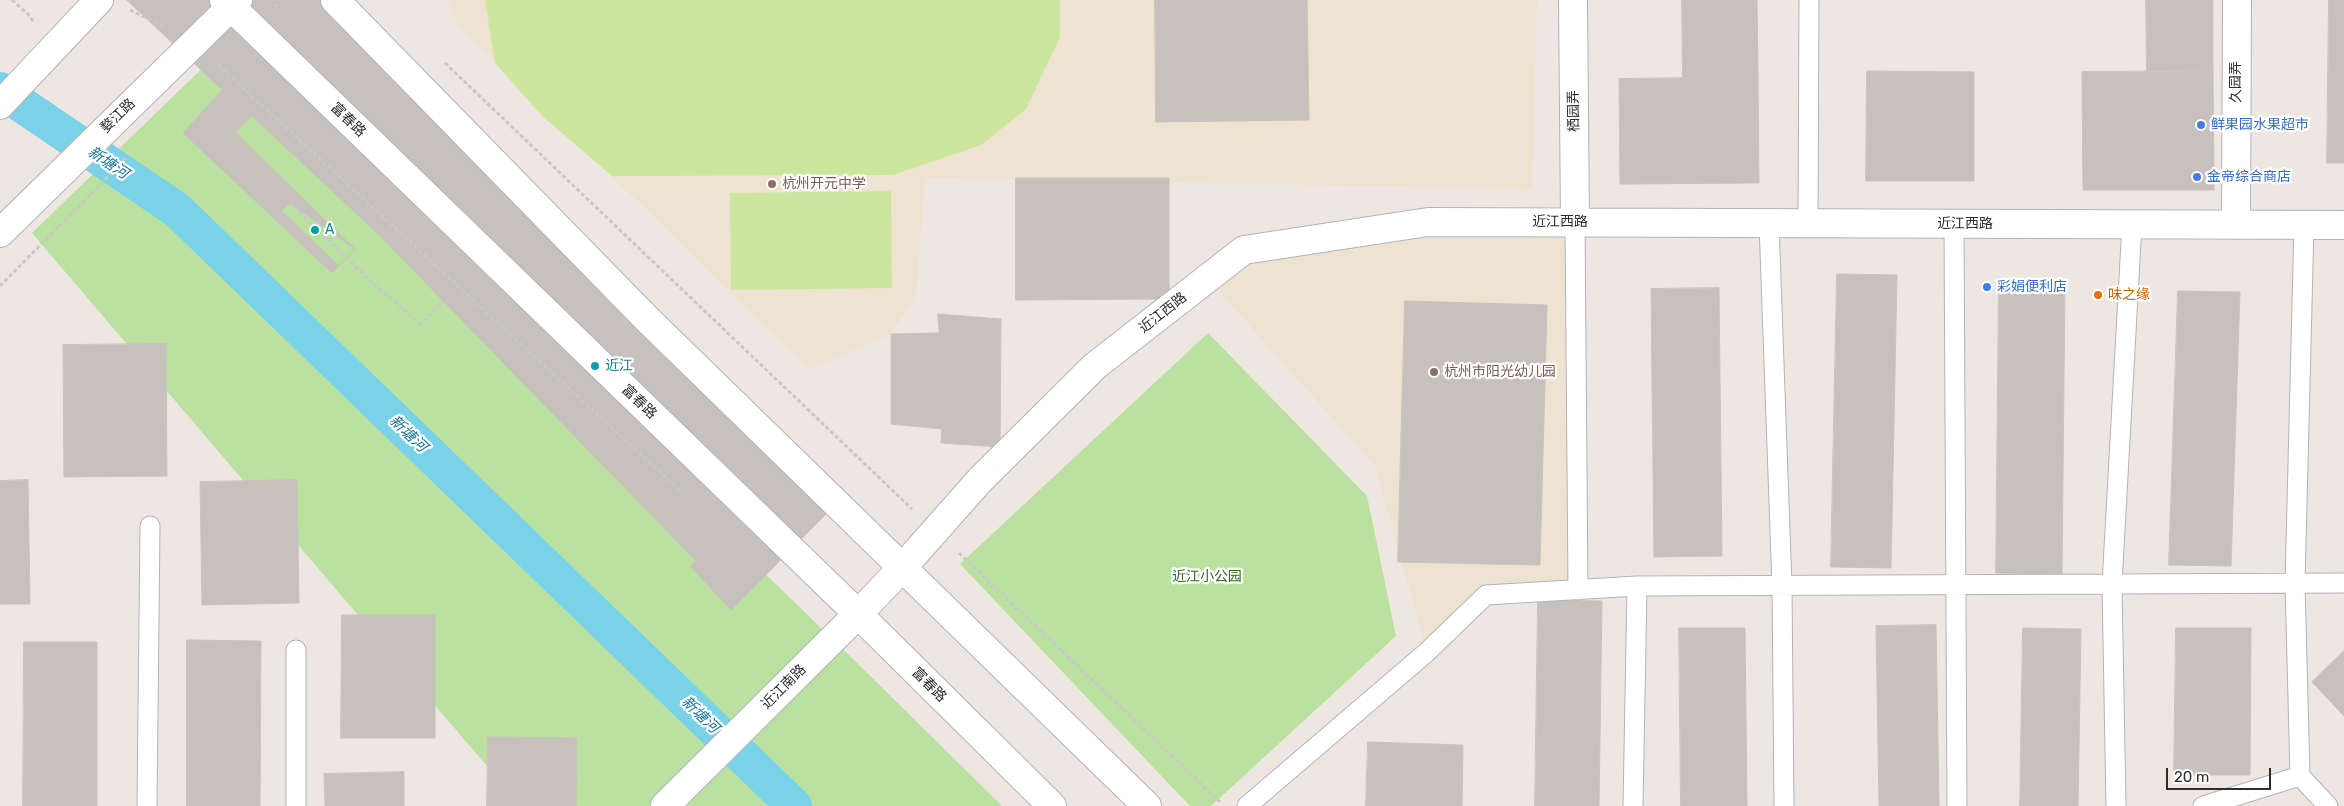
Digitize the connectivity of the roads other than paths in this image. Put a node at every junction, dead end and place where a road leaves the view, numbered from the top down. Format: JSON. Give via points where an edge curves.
{"nodes":[{"id":1,"x":99,"y":0,"type":"edge"},
{"id":2,"x":335,"y":0,"type":"edge"},
{"id":3,"x":1573,"y":0,"type":"edge"},
{"id":4,"x":1809,"y":0,"type":"edge"},
{"id":5,"x":2236,"y":0,"type":"edge"},
{"id":6,"x":231,"y":2,"type":"edge"},
{"id":7,"x":0,"y":105,"type":"edge"},
{"id":8,"x":1575,"y":222,"type":"junction"},
{"id":9,"x":1769,"y":223,"type":"junction"},
{"id":10,"x":1808,"y":223,"type":"junction"},
{"id":11,"x":1954,"y":224,"type":"junction"},
{"id":12,"x":2132,"y":224,"type":"junction"},
{"id":13,"x":2236,"y":225,"type":"junction"},
{"id":14,"x":2304,"y":225,"type":"junction"},
{"id":15,"x":2344,"y":225,"type":"edge"},
{"id":16,"x":0,"y":233,"type":"edge"},
{"id":17,"x":150,"y":526,"type":"dead end"},
{"id":18,"x":903,"y":567,"type":"junction"},
{"id":19,"x":2295,"y":583,"type":"junction"},
{"id":20,"x":2344,"y":583,"type":"edge"},
{"id":21,"x":2112,"y":584,"type":"junction"},
{"id":22,"x":1956,"y":585,"type":"junction"},
{"id":23,"x":1636,"y":586,"type":"junction"},
{"id":24,"x":1782,"y":586,"type":"junction"},
{"id":25,"x":1578,"y":590,"type":"junction"},
{"id":26,"x":858,"y":614,"type":"junction"},
{"id":27,"x":296,"y":650,"type":"dead end"},
{"id":28,"x":2300,"y":776,"type":"junction"},
{"id":29,"x":147,"y":806,"type":"edge"},
{"id":30,"x":296,"y":806,"type":"edge"},
{"id":31,"x":665,"y":806,"type":"edge"},
{"id":32,"x":1052,"y":806,"type":"edge"},
{"id":33,"x":1147,"y":806,"type":"edge"},
{"id":34,"x":1247,"y":806,"type":"edge"},
{"id":35,"x":1633,"y":806,"type":"edge"},
{"id":36,"x":1784,"y":806,"type":"edge"},
{"id":37,"x":1957,"y":806,"type":"edge"},
{"id":38,"x":2116,"y":806,"type":"edge"},
{"id":39,"x":2203,"y":806,"type":"edge"},
{"id":40,"x":2328,"y":806,"type":"edge"}],
"edges":[{"from":1,"to":7,"type":"street"},
{"from":2,"to":18,"type":"street","via":[[646,319]]},
{"from":3,"to":8,"type":"street","name":"栖园弄"},
{"from":4,"to":10,"type":"lane"},
{"from":5,"to":13,"type":"street","name":"久园弄"},
{"from":6,"to":16,"type":"street","name":"婺江路","via":[[194,43]]},
{"from":6,"to":26,"type":"street","name":"富春路"},
{"from":8,"to":9,"type":"street","name":"近江西路"},
{"from":8,"to":18,"type":"street","name":"近江西路","via":[[1428,222],[1244,250],[1095,366],[980,480]]},
{"from":8,"to":25,"type":"lane"},
{"from":9,"to":10,"type":"street","name":"近江西路"},
{"from":9,"to":24,"type":"lane"},
{"from":10,"to":11,"type":"street","name":"近江西路"},
{"from":11,"to":12,"type":"street","name":"近江西路"},
{"from":11,"to":22,"type":"lane"},
{"from":12,"to":13,"type":"street","name":"近江西路"},
{"from":12,"to":21,"type":"lane"},
{"from":13,"to":14,"type":"street","name":"近江西路"},
{"from":14,"to":15,"type":"street","name":"近江西路"},
{"from":14,"to":19,"type":"lane"},
{"from":17,"to":29,"type":"lane"},
{"from":18,"to":26,"type":"street","name":"近江南路"},
{"from":18,"to":33,"type":"street"},
{"from":19,"to":20,"type":"lane"},
{"from":19,"to":21,"type":"lane"},
{"from":19,"to":28,"type":"lane"},
{"from":21,"to":22,"type":"lane"},
{"from":21,"to":38,"type":"lane"},
{"from":22,"to":24,"type":"lane"},
{"from":22,"to":37,"type":"lane"},
{"from":23,"to":24,"type":"lane"},
{"from":23,"to":25,"type":"lane"},
{"from":23,"to":35,"type":"lane"},
{"from":24,"to":36,"type":"lane"},
{"from":25,"to":34,"type":"lane","via":[[1486,595],[1427,652]]},
{"from":26,"to":31,"type":"street","name":"近江南路"},
{"from":26,"to":32,"type":"street","name":"富春路"},
{"from":27,"to":30,"type":"lane"},
{"from":28,"to":39,"type":"lane"},
{"from":28,"to":40,"type":"lane"}]}
